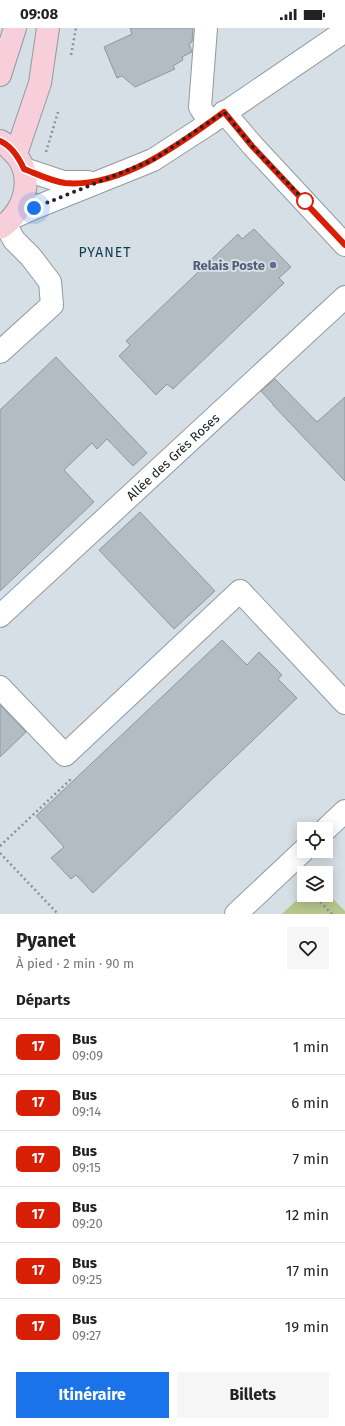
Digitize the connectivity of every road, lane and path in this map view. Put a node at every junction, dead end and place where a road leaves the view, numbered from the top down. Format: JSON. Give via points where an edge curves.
{"nodes":[{"id":1,"x":14,"y":28,"type":"edge"},
{"id":2,"x":48,"y":28,"type":"edge"},
{"id":3,"x":206,"y":28,"type":"edge"},
{"id":4,"x":345,"y":31,"type":"edge"},
{"id":5,"x":0,"y":75,"type":"edge"},
{"id":6,"x":217,"y":118,"type":"junction"},
{"id":7,"x":13,"y":155,"type":"edge"},
{"id":8,"x":107,"y":179,"type":"junction"},
{"id":9,"x":6,"y":223,"type":"edge"},
{"id":10,"x":345,"y":245,"type":"edge"},
{"id":11,"x":345,"y":297,"type":"edge"},
{"id":12,"x":0,"y":352,"type":"edge"},
{"id":13,"x":0,"y":616,"type":"edge"},
{"id":14,"x":0,"y":687,"type":"edge"},
{"id":15,"x":345,"y":703,"type":"edge"},
{"id":16,"x":65,"y":755,"type":"junction"},
{"id":17,"x":345,"y":811,"type":"edge"},
{"id":18,"x":333,"y":822,"type":"edge"},
{"id":19,"x":0,"y":846,"type":"edge"},
{"id":20,"x":0,"y":853,"type":"edge"},
{"id":21,"x":297,"y":857,"type":"edge"},
{"id":22,"x":320,"y":902,"type":"edge"},
{"id":23,"x":58,"y":914,"type":"edge"},
{"id":24,"x":236,"y":914,"type":"edge"},
{"id":25,"x":332,"y":914,"type":"edge"}],
"edges":[{"from":1,"to":5,"type":"main road"},
{"from":2,"to":7,"type":"main road","via":[[40,83]]},
{"from":3,"to":6,"type":"street","via":[[200,107]]},
{"from":4,"to":6,"type":"street"},
{"from":6,"to":8,"type":"street","via":[[153,160]]},
{"from":6,"to":10,"type":"street","via":[[252,146]]},
{"from":7,"to":8,"type":"street","via":[[63,182],[84,183]]},
{"from":7,"to":9,"type":"main road","via":[[26,186],[22,203]]},
{"from":8,"to":9,"type":"street","via":[[34,208]]},
{"from":9,"to":12,"type":"street","via":[[14,240],[50,282],[52,305]]},
{"from":11,"to":13,"type":"street","name":"Allée des Grès Roses"},
{"from":14,"to":16,"type":"street"},
{"from":15,"to":16,"type":"street","via":[[240,591]]},
{"from":16,"to":19,"type":"path","via":[[80,770]]},
{"from":17,"to":18,"type":"street"},
{"from":20,"to":23,"type":"path"},
{"from":21,"to":24,"type":"street"},
{"from":22,"to":25,"type":"path"}]}
